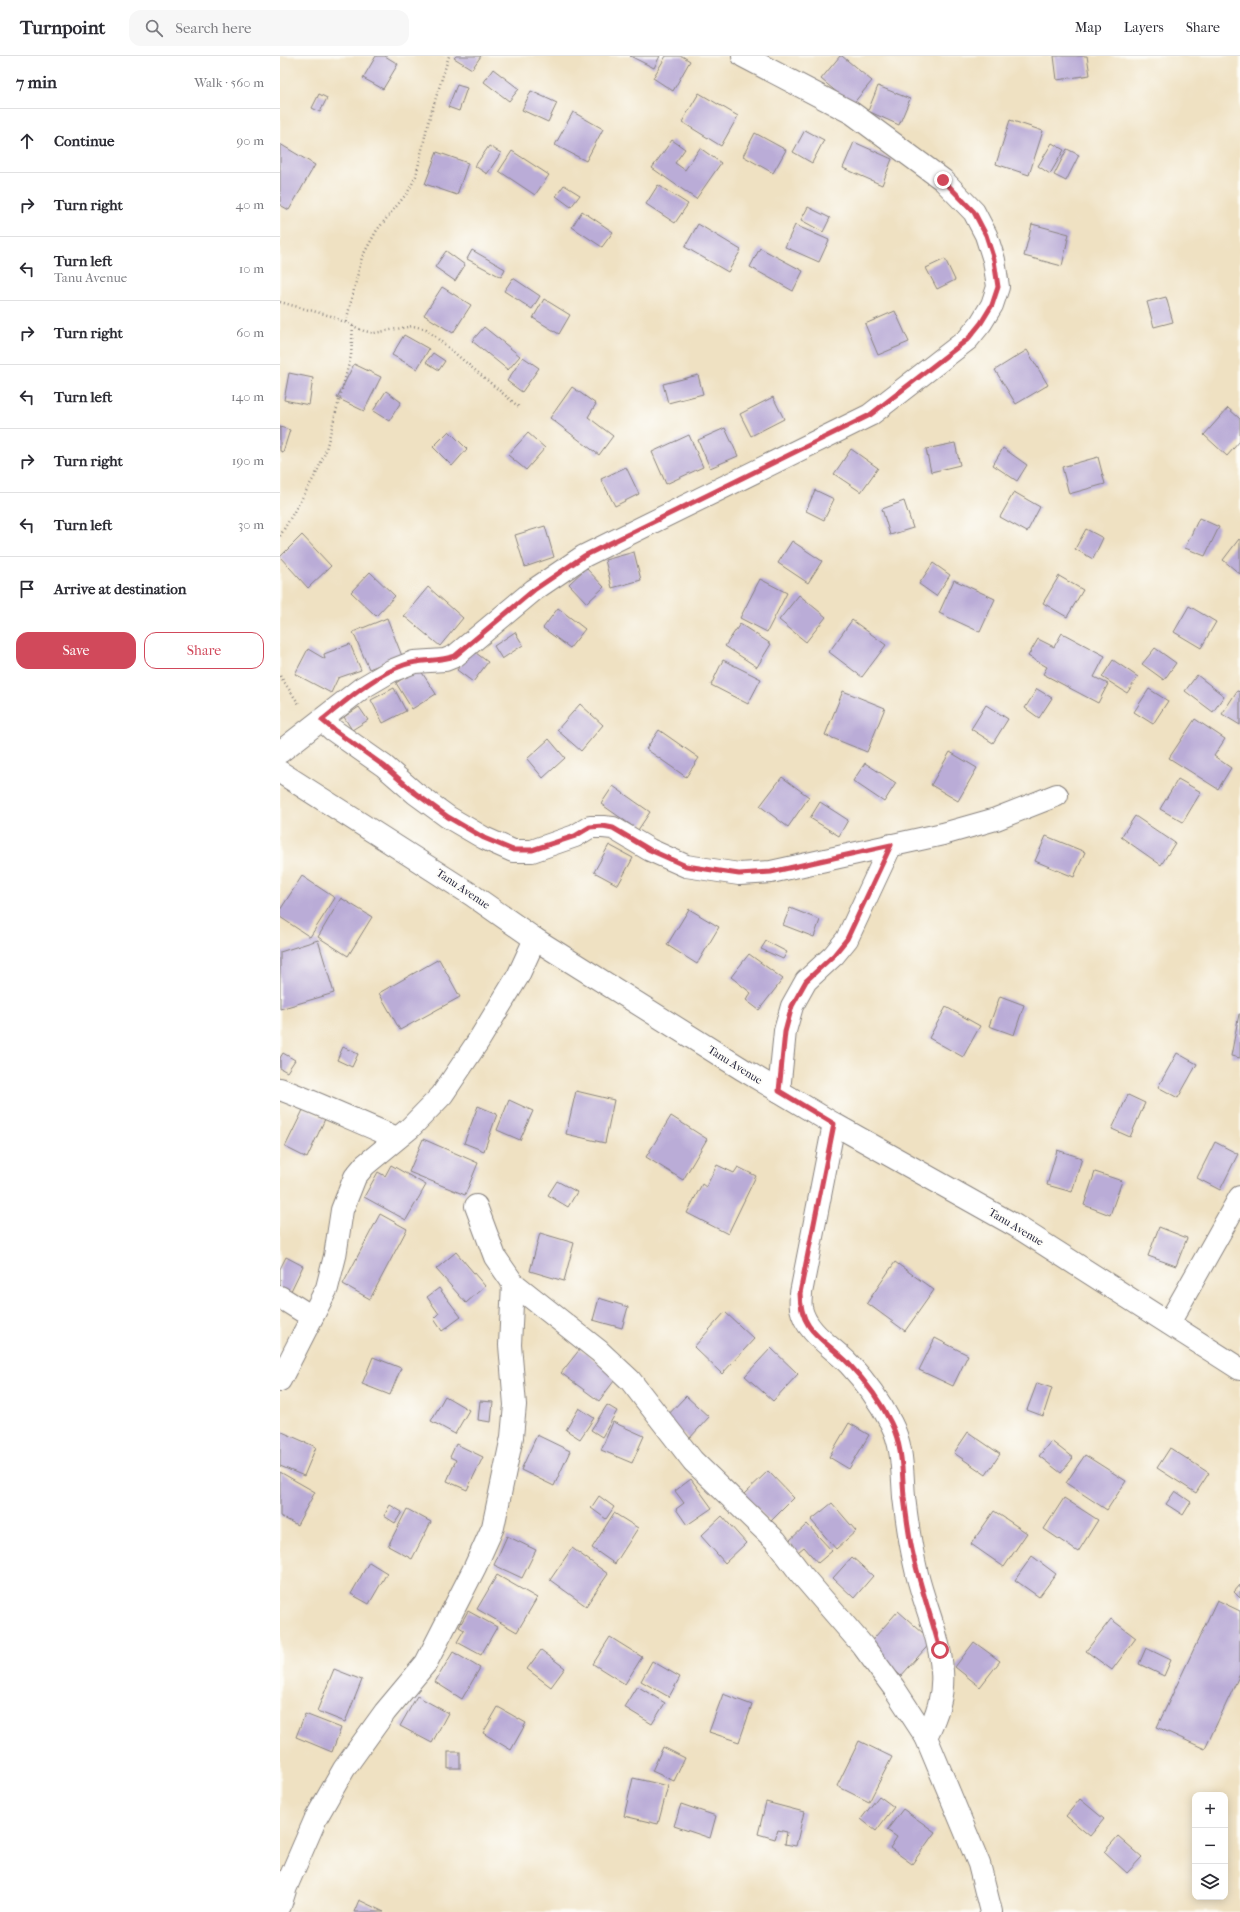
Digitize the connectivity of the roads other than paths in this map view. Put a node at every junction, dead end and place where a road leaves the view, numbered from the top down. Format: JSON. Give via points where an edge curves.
{"nodes":[{"id":1,"x":743,"y":56,"type":"edge"},
{"id":2,"x":317,"y":723,"type":"junction"},
{"id":3,"x":280,"y":752,"type":"edge"},
{"id":4,"x":280,"y":772,"type":"edge"},
{"id":5,"x":1058,"y":795,"type":"dead end"},
{"id":6,"x":891,"y":845,"type":"junction"},
{"id":7,"x":535,"y":939,"type":"junction"},
{"id":8,"x":280,"y":1089,"type":"edge"},
{"id":9,"x":779,"y":1091,"type":"junction"},
{"id":10,"x":834,"y":1124,"type":"junction"},
{"id":11,"x":397,"y":1138,"type":"junction"},
{"id":12,"x":1240,"y":1197,"type":"edge"},
{"id":13,"x":476,"y":1206,"type":"dead end"},
{"id":14,"x":514,"y":1284,"type":"junction"},
{"id":15,"x":280,"y":1297,"type":"edge"},
{"id":16,"x":312,"y":1316,"type":"junction"},
{"id":17,"x":1169,"y":1323,"type":"junction"},
{"id":18,"x":1240,"y":1369,"type":"edge"},
{"id":19,"x":280,"y":1380,"type":"edge"},
{"id":20,"x":926,"y":1737,"type":"junction"},
{"id":21,"x":280,"y":1906,"type":"edge"},
{"id":22,"x":990,"y":1912,"type":"edge"}],
"edges":[{"from":1,"to":2,"type":"street","via":[[852,114],[943,180],[974,212],[986,235],[994,260],[998,287],[992,305],[981,323],[968,339],[870,415],[584,556],[534,590],[455,656],[444,660],[414,662],[391,671],[362,688]]},
{"from":2,"to":3,"type":"street"},
{"from":2,"to":6,"type":"street","via":[[334,730],[448,817],[484,838],[513,850],[538,849],[575,836],[590,827],[603,826],[613,828],[650,850],[686,866],[739,874],[771,872]]},
{"from":4,"to":7,"type":"street","name":"Tanu Avenue","via":[[472,895]]},
{"from":5,"to":6,"type":"street","via":[[996,819]]},
{"from":6,"to":9,"type":"street","via":[[847,939],[806,981],[792,1006],[785,1032]]},
{"from":7,"to":9,"type":"street","name":"Tanu Avenue"},
{"from":7,"to":11,"type":"street","via":[[518,976],[446,1089],[410,1128]]},
{"from":8,"to":11,"type":"street","via":[[326,1106]]},
{"from":9,"to":10,"type":"street","name":"Tanu Avenue"},
{"from":10,"to":17,"type":"street","name":"Tanu Avenue","via":[[1016,1226]]},
{"from":10,"to":20,"type":"street","via":[[800,1293],[800,1308],[806,1322],[848,1364],[880,1403],[892,1424],[902,1454],[904,1498],[911,1546],[917,1575],[935,1630],[942,1672],[938,1713]]},
{"from":11,"to":16,"type":"street","via":[[354,1177],[342,1210],[332,1274]]},
{"from":12,"to":17,"type":"street"},
{"from":13,"to":14,"type":"street","via":[[495,1257]]},
{"from":14,"to":20,"type":"street","via":[[599,1351],[630,1380],[694,1461],[776,1542],[863,1646]]},
{"from":14,"to":21,"type":"street","via":[[510,1345],[515,1405],[512,1437],[493,1527],[426,1663],[385,1712],[344,1769],[316,1818]]},
{"from":15,"to":16,"type":"street"},
{"from":16,"to":19,"type":"street"},
{"from":17,"to":18,"type":"street","name":"Tanu Avenue"},
{"from":20,"to":22,"type":"street","via":[[979,1864]]}]}
